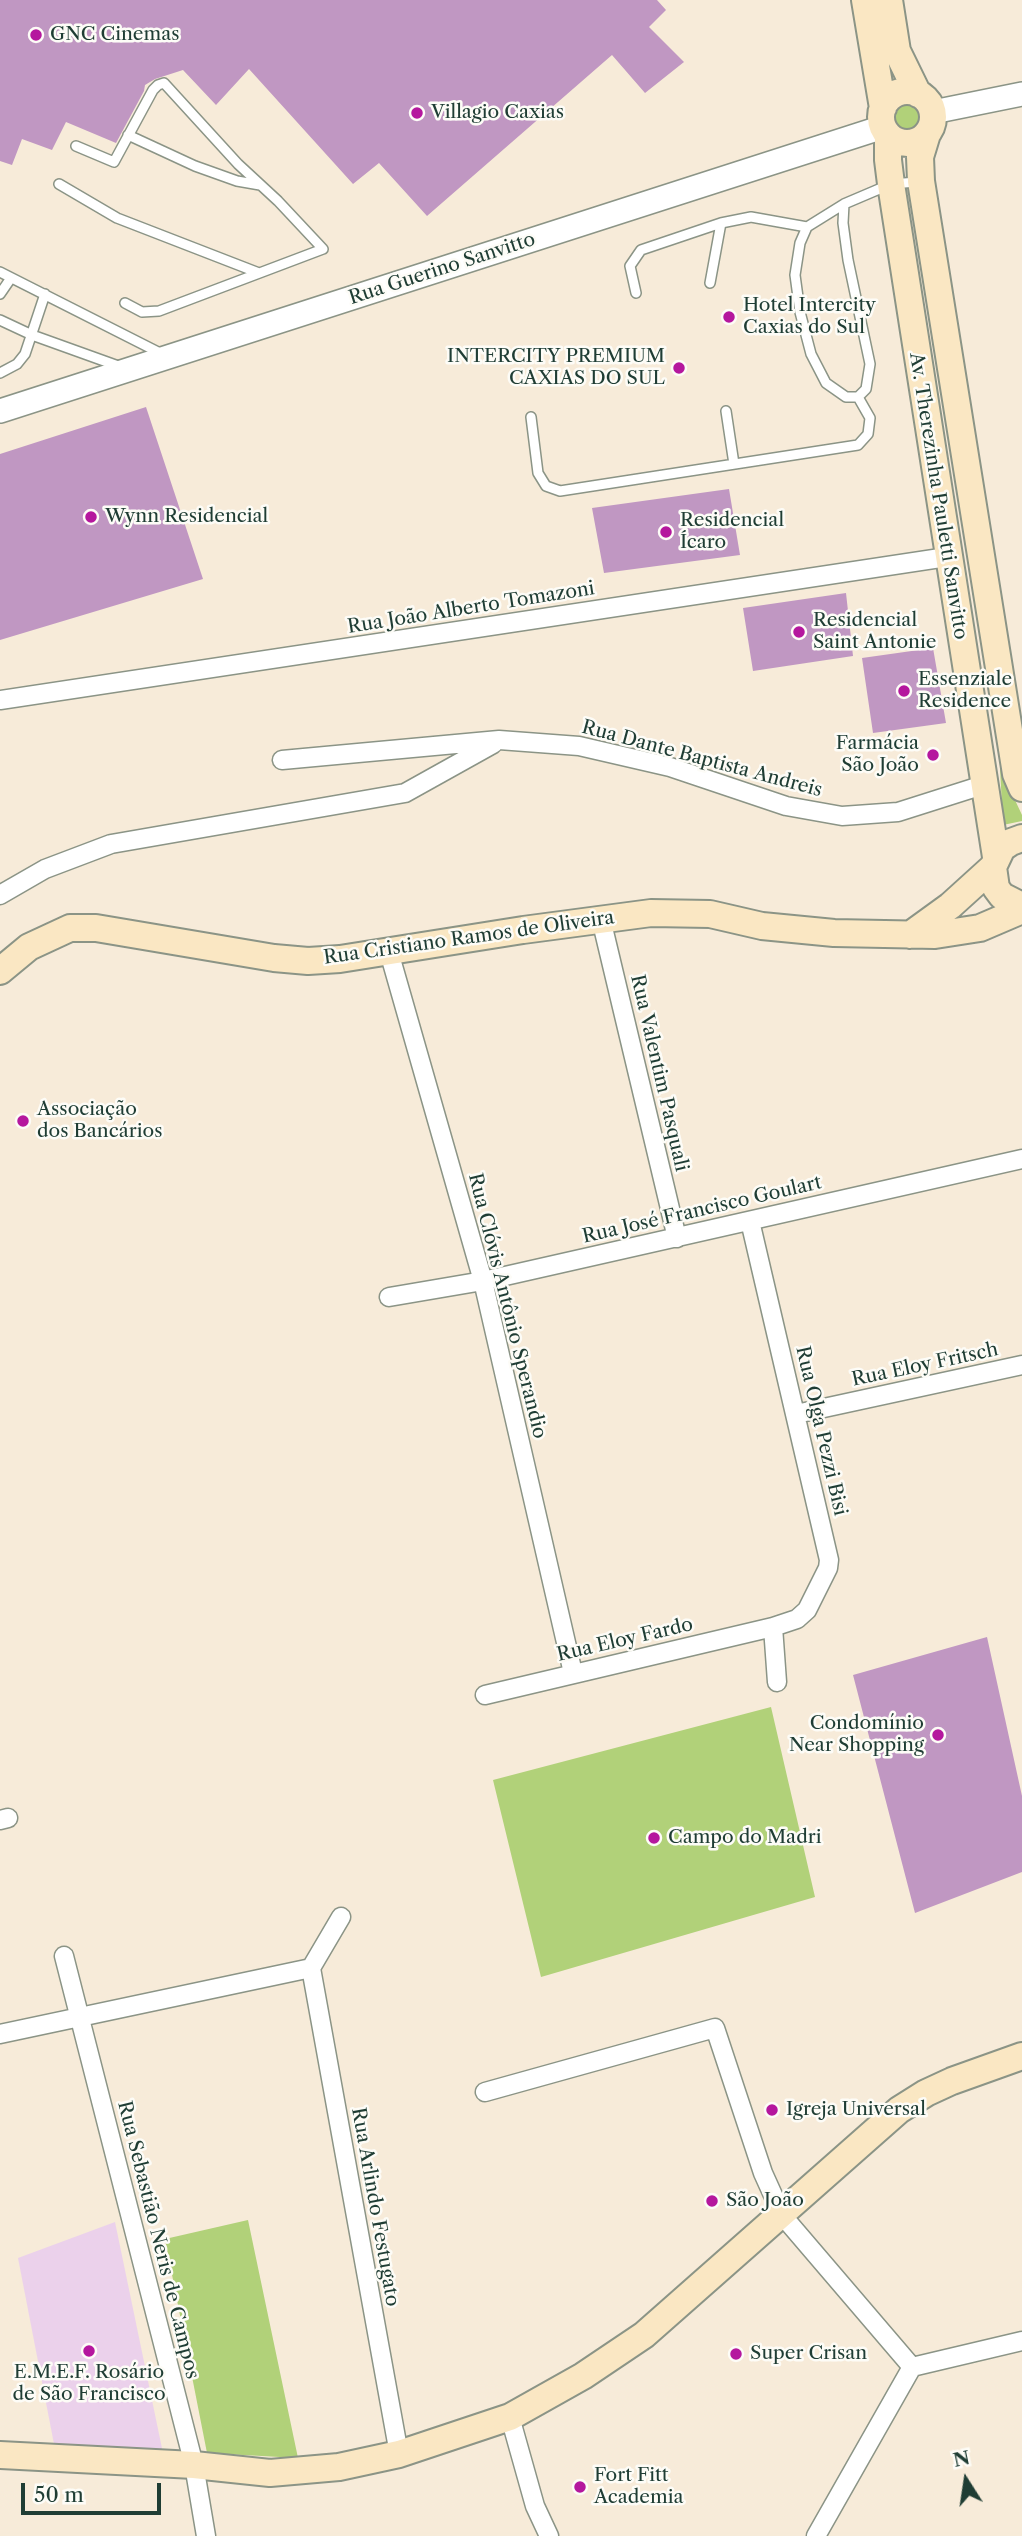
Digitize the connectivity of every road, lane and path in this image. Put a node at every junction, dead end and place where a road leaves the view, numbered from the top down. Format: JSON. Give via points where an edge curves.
{"nodes":[{"id":1,"x":865,"y":0,"type":"edge"},
{"id":2,"x":889,"y":0,"type":"edge"},
{"id":3,"x":1022,"y":94,"type":"edge"},
{"id":4,"x":926,"y":113,"type":"junction"},
{"id":5,"x":885,"y":123,"type":"junction"},
{"id":6,"x":128,"y":135,"type":"junction"},
{"id":7,"x":76,"y":146,"type":"dead end"},
{"id":8,"x":921,"y":181,"type":"junction"},
{"id":9,"x":59,"y":184,"type":"dead end"},
{"id":10,"x":891,"y":184,"type":"junction"},
{"id":11,"x":260,"y":185,"type":"junction"},
{"id":12,"x":844,"y":204,"type":"junction"},
{"id":13,"x":721,"y":223,"type":"junction"},
{"id":14,"x":807,"y":227,"type":"junction"},
{"id":15,"x":0,"y":272,"type":"edge"},
{"id":16,"x":259,"y":273,"type":"junction"},
{"id":17,"x":11,"y":278,"type":"junction"},
{"id":18,"x":710,"y":283,"type":"dead end"},
{"id":19,"x":636,"y":293,"type":"dead end"},
{"id":20,"x":0,"y":294,"type":"edge"},
{"id":21,"x":45,"y":294,"type":"junction"},
{"id":22,"x":125,"y":303,"type":"dead end"},
{"id":23,"x":0,"y":320,"type":"edge"},
{"id":24,"x":32,"y":335,"type":"junction"},
{"id":25,"x":169,"y":357,"type":"junction"},
{"id":26,"x":129,"y":370,"type":"junction"},
{"id":27,"x":0,"y":373,"type":"edge"},
{"id":28,"x":858,"y":397,"type":"junction"},
{"id":29,"x":0,"y":411,"type":"edge"},
{"id":30,"x":726,"y":411,"type":"dead end"},
{"id":31,"x":531,"y":417,"type":"dead end"},
{"id":32,"x":959,"y":417,"type":"junction"},
{"id":33,"x":927,"y":422,"type":"junction"},
{"id":34,"x":734,"y":464,"type":"junction"},
{"id":35,"x":947,"y":557,"type":"junction"},
{"id":36,"x":989,"y":604,"type":"junction"},
{"id":37,"x":956,"y":611,"type":"junction"},
{"id":38,"x":0,"y":700,"type":"edge"},
{"id":39,"x":499,"y":740,"type":"junction"},
{"id":40,"x":282,"y":760,"type":"dead end"},
{"id":41,"x":1020,"y":777,"type":"edge"},
{"id":42,"x":983,"y":785,"type":"junction"},
{"id":43,"x":1022,"y":838,"type":"edge"},
{"id":44,"x":994,"y":862,"type":"junction"},
{"id":45,"x":0,"y":895,"type":"edge"},
{"id":46,"x":1022,"y":908,"type":"edge"},
{"id":47,"x":601,"y":919,"type":"junction"},
{"id":48,"x":910,"y":935,"type":"junction"},
{"id":49,"x":390,"y":952,"type":"junction"},
{"id":50,"x":0,"y":971,"type":"edge"},
{"id":51,"x":1022,"y":1158,"type":"edge"},
{"id":52,"x":750,"y":1221,"type":"junction"},
{"id":53,"x":677,"y":1238,"type":"junction"},
{"id":54,"x":483,"y":1281,"type":"junction"},
{"id":55,"x":389,"y":1297,"type":"dead end"},
{"id":56,"x":1022,"y":1365,"type":"edge"},
{"id":57,"x":796,"y":1414,"type":"junction"},
{"id":58,"x":774,"y":1627,"type":"junction"},
{"id":59,"x":573,"y":1673,"type":"junction"},
{"id":60,"x":776,"y":1682,"type":"dead end"},
{"id":61,"x":485,"y":1695,"type":"dead end"},
{"id":62,"x":341,"y":1917,"type":"dead end"},
{"id":63,"x":64,"y":1956,"type":"dead end"},
{"id":64,"x":311,"y":1968,"type":"junction"},
{"id":65,"x":79,"y":2017,"type":"junction"},
{"id":66,"x":0,"y":2034,"type":"edge"},
{"id":67,"x":1022,"y":2056,"type":"edge"},
{"id":68,"x":485,"y":2092,"type":"dead end"},
{"id":69,"x":782,"y":2215,"type":"junction"},
{"id":70,"x":1022,"y":2341,"type":"edge"},
{"id":71,"x":912,"y":2367,"type":"junction"},
{"id":72,"x":510,"y":2417,"type":"junction"},
{"id":73,"x":399,"y":2454,"type":"junction"},
{"id":74,"x":0,"y":2455,"type":"edge"},
{"id":75,"x":194,"y":2465,"type":"junction"},
{"id":76,"x":535,"y":2505,"type":"junction"},
{"id":77,"x":819,"y":2534,"type":"edge"},
{"id":78,"x":206,"y":2536,"type":"edge"},
{"id":79,"x":537,"y":2536,"type":"edge"},
{"id":80,"x":549,"y":2536,"type":"edge"}],
"edges":[{"from":1,"to":5,"type":"main road","name":"Av. Therezinha Pauletti Sanvitto"},
{"from":2,"to":4,"type":"main road","via":[[897,51]]},
{"from":3,"to":4,"type":"street"},
{"from":4,"to":5,"type":"main road","via":[[912,142],[895,140]]},
{"from":4,"to":5,"type":"main road","via":[[901,92],[893,95]]},
{"from":4,"to":8,"type":"main road","name":"Av. Therezinha Pauletti Sanvitto"},
{"from":5,"to":10,"type":"main road","name":"Av. Therezinha Pauletti Sanvitto"},
{"from":5,"to":25,"type":"street","name":"Rua Guerino Sanvitto"},
{"from":6,"to":7,"type":"lane","via":[[114,162]]},
{"from":6,"to":11,"type":"lane","via":[[237,181]]},
{"from":6,"to":11,"type":"lane","via":[[158,85],[164,83]]},
{"from":8,"to":10,"type":"lane"},
{"from":8,"to":32,"type":"main road","name":"Av. Therezinha Pauletti Sanvitto"},
{"from":9,"to":16,"type":"lane","via":[[117,218]]},
{"from":10,"to":12,"type":"lane"},
{"from":10,"to":33,"type":"main road","name":"Av. Therezinha Pauletti Sanvitto"},
{"from":11,"to":16,"type":"lane","via":[[323,249]]},
{"from":12,"to":14,"type":"lane"},
{"from":12,"to":28,"type":"lane","via":[[848,260],[870,364],[866,389]]},
{"from":13,"to":14,"type":"lane","via":[[751,216]]},
{"from":13,"to":18,"type":"lane"},
{"from":13,"to":19,"type":"lane","via":[[641,250],[630,266]]},
{"from":14,"to":28,"type":"lane","via":[[795,275],[811,354],[826,383],[846,397]]},
{"from":15,"to":17,"type":"lane"},
{"from":16,"to":22,"type":"lane","via":[[159,311],[142,312]]},
{"from":17,"to":20,"type":"lane"},
{"from":17,"to":21,"type":"lane"},
{"from":21,"to":24,"type":"lane"},
{"from":21,"to":25,"type":"lane"},
{"from":23,"to":24,"type":"lane"},
{"from":24,"to":26,"type":"lane"},
{"from":24,"to":27,"type":"lane","via":[[18,364]]},
{"from":25,"to":26,"type":"street","name":"Rua Guerino Sanvitto"},
{"from":26,"to":29,"type":"street","name":"Rua Guerino Sanvitto"},
{"from":28,"to":34,"type":"lane","via":[[870,418],[868,434],[858,445]]},
{"from":30,"to":34,"type":"lane"},
{"from":31,"to":34,"type":"lane","via":[[538,473],[546,486],[560,491]]},
{"from":32,"to":33,"type":"main road"},
{"from":32,"to":36,"type":"main road","name":"Av. Therezinha Pauletti Sanvitto"},
{"from":33,"to":35,"type":"main road","name":"Av. Therezinha Pauletti Sanvitto"},
{"from":35,"to":37,"type":"main road","name":"Av. Therezinha Pauletti Sanvitto"},
{"from":35,"to":38,"type":"street","name":"Rua João Alberto Tomazoni"},
{"from":36,"to":37,"type":"main road"},
{"from":36,"to":41,"type":"main road","name":"Av. Therezinha Pauletti Sanvitto"},
{"from":37,"to":42,"type":"main road","name":"Av. Therezinha Pauletti Sanvitto"},
{"from":39,"to":40,"type":"street","name":"Rua Dante Baptista Andreis"},
{"from":39,"to":42,"type":"street","name":"Rua Dante Baptista Andreis","via":[[579,746],[670,767],[786,806],[842,816],[898,812]]},
{"from":39,"to":45,"type":"street","via":[[405,793],[111,844],[45,869]]},
{"from":42,"to":44,"type":"main road","name":"Av. Therezinha Pauletti Sanvitto"},
{"from":43,"to":44,"type":"main road","via":[[1010,842]]},
{"from":44,"to":46,"type":"main road","name":"Av. Therezinha Pauletti Sanvitto","via":[[996,888]]},
{"from":44,"to":48,"type":"main road","via":[[950,906]]},
{"from":46,"to":48,"type":"main road","name":"Rua Cristiano Ramos de Oliveira","via":[[980,928]]},
{"from":47,"to":48,"type":"main road","name":"Rua Cristiano Ramos de Oliveira","via":[[651,913],[710,914],[762,926]]},
{"from":47,"to":49,"type":"main road","name":"Rua Cristiano Ramos de Oliveira"},
{"from":47,"to":53,"type":"street","name":"Rua Valentim Pasquali"},
{"from":49,"to":50,"type":"main road","name":"Rua Cristiano Ramos de Oliveira","via":[[308,961],[96,928],[70,928],[29,947]]},
{"from":49,"to":54,"type":"street","name":"Rua Clóvis Antônio Sperandio"},
{"from":51,"to":52,"type":"street","name":"Rua José Francisco Goulart"},
{"from":52,"to":53,"type":"street","name":"Rua José Francisco Goulart"},
{"from":52,"to":57,"type":"street","name":"Rua Olga Pezzi Bisi"},
{"from":53,"to":54,"type":"street","name":"Rua José Francisco Goulart"},
{"from":54,"to":55,"type":"street","name":"Rua José Francisco Goulart"},
{"from":54,"to":59,"type":"street","name":"Rua Clóvis Antônio Sperandio"},
{"from":56,"to":57,"type":"street","name":"Rua Eloy Fritsch"},
{"from":57,"to":58,"type":"street","name":"Rua Olga Pezzi Bisi","via":[[829,1560],[807,1610]]},
{"from":58,"to":59,"type":"street","name":"Rua Eloy Fardo"},
{"from":58,"to":60,"type":"street"},
{"from":59,"to":61,"type":"street","name":"Rua Eloy Fardo"},
{"from":62,"to":64,"type":"street"},
{"from":63,"to":65,"type":"street","name":"Rua Sebastião Neris de Campos"},
{"from":64,"to":65,"type":"street"},
{"from":64,"to":73,"type":"street","name":"Rua Arlindo Festugato"},
{"from":65,"to":66,"type":"street"},
{"from":65,"to":75,"type":"street","name":"Rua Sebastião Neris de Campos"},
{"from":67,"to":69,"type":"main road","via":[[944,2085],[899,2110]]},
{"from":68,"to":69,"type":"street","via":[[715,2028],[763,2174]]},
{"from":69,"to":71,"type":"street"},
{"from":69,"to":72,"type":"main road","via":[[644,2335]]},
{"from":70,"to":71,"type":"street"},
{"from":71,"to":77,"type":"street"},
{"from":72,"to":73,"type":"main road"},
{"from":72,"to":76,"type":"street"},
{"from":73,"to":75,"type":"main road","via":[[338,2467],[270,2473]]},
{"from":74,"to":75,"type":"main road"},
{"from":75,"to":78,"type":"street","name":"Rua Sebastião Neris de Campos"},
{"from":76,"to":79,"type":"street"},
{"from":76,"to":80,"type":"street"}]}
